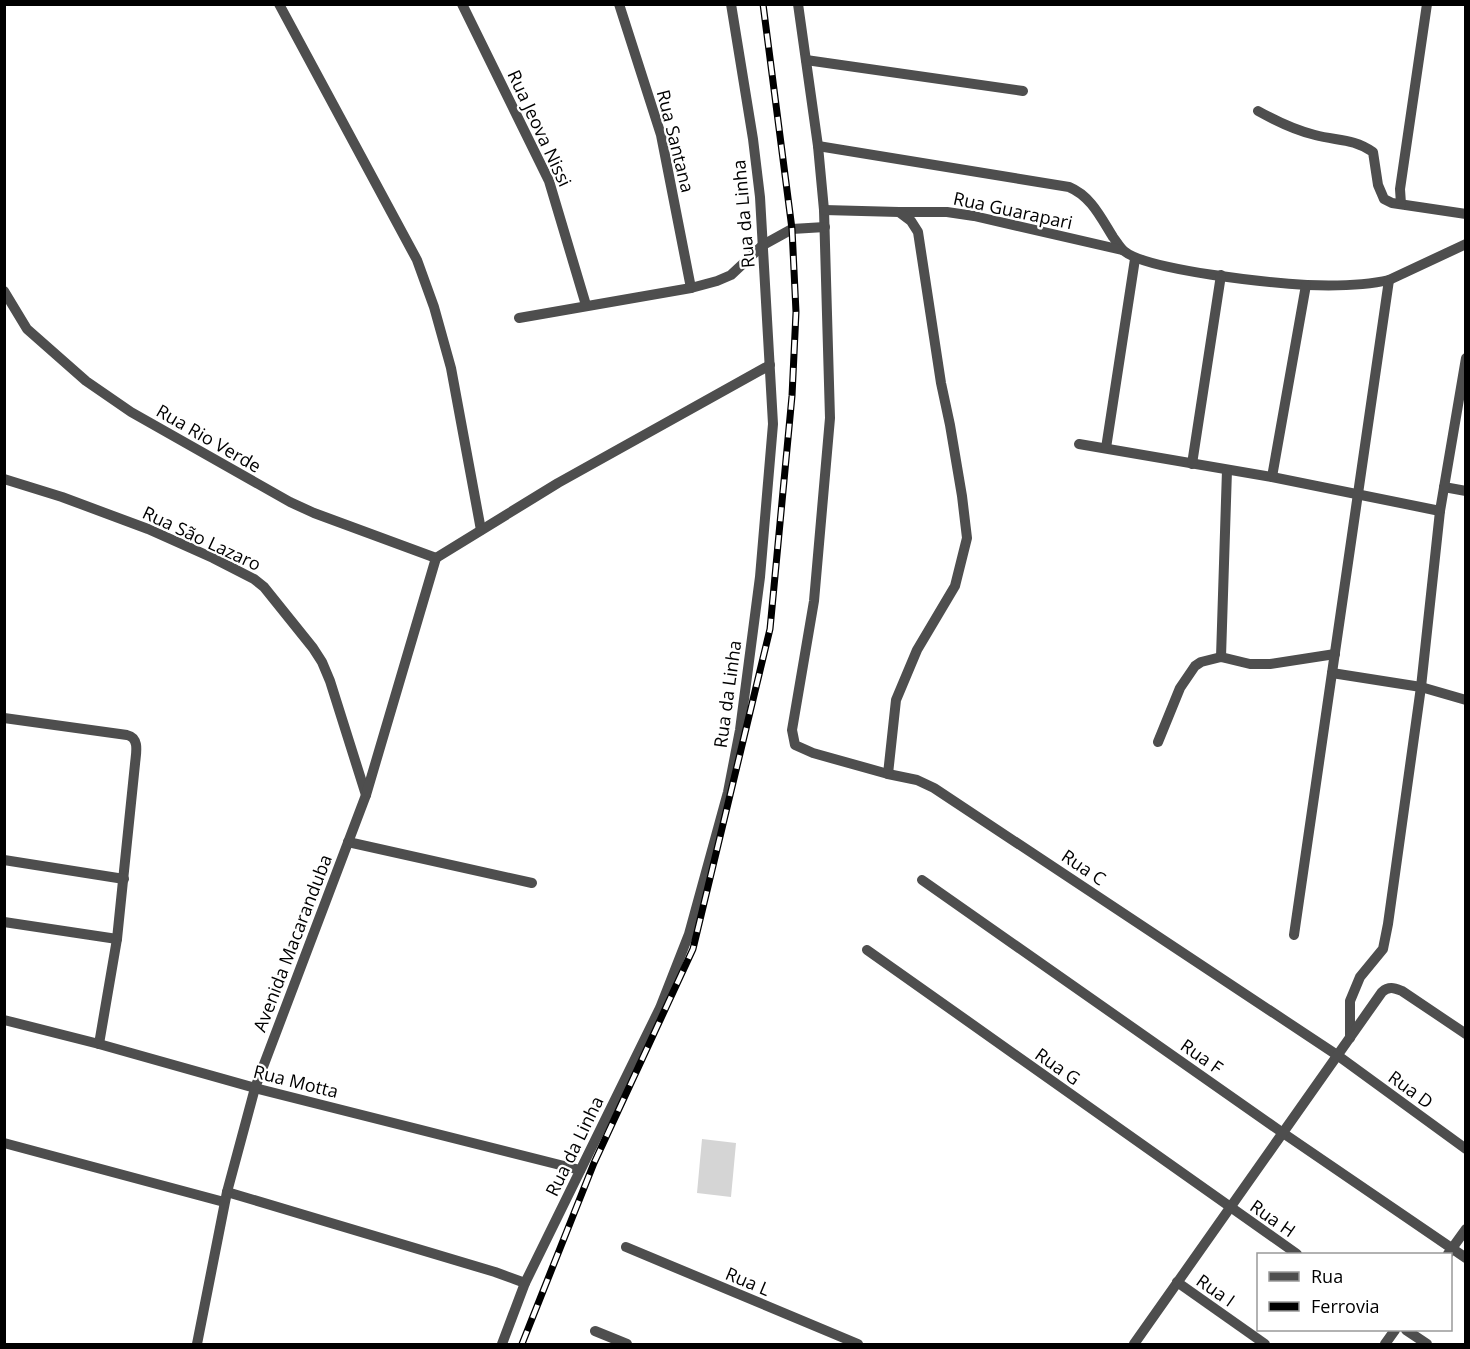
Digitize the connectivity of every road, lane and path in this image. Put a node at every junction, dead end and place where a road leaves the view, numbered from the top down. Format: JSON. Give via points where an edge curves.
{"nodes":[{"id":1,"x":279,"y":4,"type":"edge"},
{"id":2,"x":462,"y":4,"type":"edge"},
{"id":3,"x":619,"y":4,"type":"edge"},
{"id":4,"x":731,"y":4,"type":"edge"},
{"id":5,"x":798,"y":4,"type":"edge"},
{"id":6,"x":1427,"y":4,"type":"edge"},
{"id":7,"x":806,"y":60,"type":"junction"},
{"id":8,"x":1023,"y":91,"type":"dead end"},
{"id":9,"x":1258,"y":111,"type":"dead end"},
{"id":10,"x":819,"y":146,"type":"junction"},
{"id":11,"x":1401,"y":204,"type":"junction"},
{"id":12,"x":824,"y":210,"type":"junction"},
{"id":13,"x":899,"y":212,"type":"junction"},
{"id":14,"x":1466,"y":214,"type":"edge"},
{"id":15,"x":825,"y":227,"type":"junction"},
{"id":16,"x":1466,"y":244,"type":"edge"},
{"id":17,"x":763,"y":245,"type":"junction"},
{"id":18,"x":1122,"y":250,"type":"junction"},
{"id":19,"x":1135,"y":259,"type":"junction"},
{"id":20,"x":1221,"y":275,"type":"junction"},
{"id":21,"x":1389,"y":280,"type":"junction"},
{"id":22,"x":1306,"y":285,"type":"junction"},
{"id":23,"x":691,"y":288,"type":"junction"},
{"id":24,"x":4,"y":291,"type":"edge"},
{"id":25,"x":586,"y":305,"type":"junction"},
{"id":26,"x":519,"y":318,"type":"dead end"},
{"id":27,"x":1466,"y":358,"type":"edge"},
{"id":28,"x":770,"y":365,"type":"junction"},
{"id":29,"x":1079,"y":444,"type":"dead end"},
{"id":30,"x":1106,"y":448,"type":"junction"},
{"id":31,"x":1192,"y":464,"type":"junction"},
{"id":32,"x":1227,"y":470,"type":"junction"},
{"id":33,"x":1272,"y":477,"type":"junction"},
{"id":34,"x":4,"y":479,"type":"edge"},
{"id":35,"x":1444,"y":487,"type":"junction"},
{"id":36,"x":1466,"y":491,"type":"edge"},
{"id":37,"x":1358,"y":495,"type":"junction"},
{"id":38,"x":1440,"y":511,"type":"junction"},
{"id":39,"x":481,"y":530,"type":"junction"},
{"id":40,"x":436,"y":558,"type":"junction"},
{"id":41,"x":1335,"y":654,"type":"junction"},
{"id":42,"x":1221,"y":657,"type":"junction"},
{"id":43,"x":1332,"y":673,"type":"junction"},
{"id":44,"x":1421,"y":687,"type":"junction"},
{"id":45,"x":1466,"y":700,"type":"edge"},
{"id":46,"x":4,"y":718,"type":"edge"},
{"id":47,"x":1158,"y":742,"type":"dead end"},
{"id":48,"x":888,"y":774,"type":"junction"},
{"id":49,"x":366,"y":795,"type":"junction"},
{"id":50,"x":348,"y":842,"type":"junction"},
{"id":51,"x":4,"y":860,"type":"edge"},
{"id":52,"x":124,"y":879,"type":"junction"},
{"id":53,"x":922,"y":880,"type":"dead end"},
{"id":54,"x":532,"y":883,"type":"dead end"},
{"id":55,"x":4,"y":922,"type":"edge"},
{"id":56,"x":1294,"y":935,"type":"dead end"},
{"id":57,"x":117,"y":939,"type":"junction"},
{"id":58,"x":867,"y":950,"type":"dead end"},
{"id":59,"x":4,"y":1020,"type":"edge"},
{"id":60,"x":1466,"y":1034,"type":"edge"},
{"id":61,"x":1350,"y":1038,"type":"junction"},
{"id":62,"x":99,"y":1044,"type":"junction"},
{"id":63,"x":1337,"y":1055,"type":"junction"},
{"id":64,"x":255,"y":1088,"type":"junction"},
{"id":65,"x":1283,"y":1133,"type":"junction"},
{"id":66,"x":4,"y":1143,"type":"edge"},
{"id":67,"x":1466,"y":1149,"type":"edge"},
{"id":68,"x":579,"y":1170,"type":"junction"},
{"id":69,"x":226,"y":1197,"type":"junction"},
{"id":70,"x":1230,"y":1208,"type":"junction"},
{"id":71,"x":1466,"y":1229,"type":"edge"},
{"id":72,"x":626,"y":1247,"type":"dead end"},
{"id":73,"x":1450,"y":1252,"type":"edge"},
{"id":74,"x":1296,"y":1253,"type":"edge"},
{"id":75,"x":1466,"y":1258,"type":"edge"},
{"id":76,"x":1177,"y":1282,"type":"junction"},
{"id":77,"x":525,"y":1283,"type":"junction"},
{"id":78,"x":595,"y":1331,"type":"dead end"},
{"id":79,"x":1394,"y":1331,"type":"edge"},
{"id":80,"x":1409,"y":1331,"type":"edge"},
{"id":81,"x":197,"y":1344,"type":"edge"},
{"id":82,"x":502,"y":1344,"type":"edge"},
{"id":83,"x":627,"y":1344,"type":"edge"},
{"id":84,"x":858,"y":1344,"type":"edge"},
{"id":85,"x":1134,"y":1344,"type":"edge"},
{"id":86,"x":1265,"y":1344,"type":"edge"},
{"id":87,"x":1385,"y":1344,"type":"edge"},
{"id":88,"x":1427,"y":1344,"type":"edge"}],
"edges":[{"from":1,"to":39,"type":"street","via":[[417,260],[451,368]]},
{"from":2,"to":25,"type":"street","name":"Rua Jeova Nissi","via":[[549,181]]},
{"from":3,"to":23,"type":"street","name":"Rua Santana","via":[[661,135]]},
{"from":4,"to":17,"type":"street","name":"Rua da Linha","via":[[755,156]]},
{"from":5,"to":7,"type":"street"},
{"from":6,"to":11,"type":"street"},
{"from":7,"to":8,"type":"street"},
{"from":7,"to":10,"type":"street"},
{"from":9,"to":11,"type":"street","via":[[1284,126],[1360,143],[1373,152],[1384,199]]},
{"from":10,"to":12,"type":"street"},
{"from":10,"to":18,"type":"street","via":[[1069,187],[1090,202]]},
{"from":11,"to":14,"type":"street"},
{"from":12,"to":13,"type":"street","name":"Rua Guarapari"},
{"from":12,"to":15,"type":"street"},
{"from":13,"to":18,"type":"street","name":"Rua Guarapari","via":[[968,215]]},
{"from":13,"to":48,"type":"street","via":[[918,232],[967,538],[956,586],[917,650],[896,700]]},
{"from":15,"to":17,"type":"street","via":[[792,229]]},
{"from":15,"to":48,"type":"street","name":"Rua C","via":[[829,439],[814,601],[792,730],[795,745]]},
{"from":16,"to":21,"type":"street"},
{"from":17,"to":23,"type":"street","via":[[731,275]]},
{"from":17,"to":28,"type":"street","name":"Rua da Linha"},
{"from":18,"to":19,"type":"street"},
{"from":19,"to":20,"type":"street"},
{"from":19,"to":30,"type":"street"},
{"from":20,"to":22,"type":"street"},
{"from":20,"to":31,"type":"street"},
{"from":21,"to":22,"type":"street"},
{"from":21,"to":37,"type":"street"},
{"from":22,"to":33,"type":"street"},
{"from":23,"to":25,"type":"street"},
{"from":24,"to":40,"type":"street","name":"Rua Rio Verde","via":[[27,329],[86,381],[131,412],[290,502]]},
{"from":25,"to":26,"type":"street"},
{"from":27,"to":35,"type":"street"},
{"from":28,"to":39,"type":"street"},
{"from":28,"to":68,"type":"street","name":"Rua da Linha","via":[[773,424],[760,578],[730,784],[692,924],[660,1008]]},
{"from":29,"to":30,"type":"street"},
{"from":30,"to":31,"type":"street"},
{"from":31,"to":32,"type":"street"},
{"from":32,"to":33,"type":"street"},
{"from":32,"to":42,"type":"street"},
{"from":33,"to":37,"type":"street"},
{"from":34,"to":49,"type":"street","name":"Rua São Lazaro","via":[[148,529],[213,558],[264,587],[322,662]]},
{"from":35,"to":36,"type":"street"},
{"from":35,"to":38,"type":"street"},
{"from":37,"to":38,"type":"street"},
{"from":37,"to":41,"type":"street"},
{"from":38,"to":44,"type":"street"},
{"from":39,"to":40,"type":"street"},
{"from":40,"to":49,"type":"street","name":"Avenida Macaranduba"},
{"from":41,"to":42,"type":"street","via":[[1270,664]]},
{"from":41,"to":43,"type":"street"},
{"from":42,"to":47,"type":"street","via":[[1195,666],[1180,688]]},
{"from":43,"to":44,"type":"street"},
{"from":43,"to":56,"type":"street"},
{"from":44,"to":45,"type":"street"},
{"from":44,"to":61,"type":"street","via":[[1383,949],[1360,977],[1350,1001]]},
{"from":46,"to":52,"type":"street","via":[[134,738]]},
{"from":48,"to":63,"type":"street","name":"Rua C","via":[[934,788]]},
{"from":49,"to":50,"type":"street","name":"Avenida Macaranduba"},
{"from":50,"to":54,"type":"street"},
{"from":50,"to":64,"type":"street","name":"Avenida Macaranduba"},
{"from":51,"to":52,"type":"street"},
{"from":52,"to":57,"type":"street"},
{"from":53,"to":65,"type":"street","name":"Rua F"},
{"from":55,"to":57,"type":"street"},
{"from":57,"to":62,"type":"street"},
{"from":58,"to":70,"type":"street","name":"Rua G"},
{"from":59,"to":62,"type":"street","name":"Rua Motta"},
{"from":60,"to":61,"type":"street","via":[[1402,991],[1387,988]]},
{"from":61,"to":63,"type":"street"},
{"from":62,"to":64,"type":"street","name":"Rua Motta"},
{"from":63,"to":65,"type":"street"},
{"from":63,"to":67,"type":"street","name":"Rua D"},
{"from":64,"to":68,"type":"street","name":"Rua Motta"},
{"from":64,"to":69,"type":"street","name":"Avenida Macaranduba"},
{"from":65,"to":70,"type":"street"},
{"from":65,"to":73,"type":"street","name":"Rua F"},
{"from":66,"to":69,"type":"street"},
{"from":68,"to":77,"type":"street","name":"Rua da Linha"},
{"from":69,"to":77,"type":"street"},
{"from":69,"to":81,"type":"street","name":"Avenida Macaranduba"},
{"from":70,"to":74,"type":"street","name":"Rua H"},
{"from":70,"to":76,"type":"street"},
{"from":71,"to":73,"type":"street"},
{"from":72,"to":84,"type":"street","name":"Rua L"},
{"from":73,"to":75,"type":"street","name":"Rua F"},
{"from":76,"to":85,"type":"street"},
{"from":76,"to":86,"type":"street","name":"Rua I"},
{"from":77,"to":82,"type":"street","name":"Rua da Linha"},
{"from":78,"to":83,"type":"street"},
{"from":79,"to":87,"type":"street"},
{"from":80,"to":88,"type":"street"}]}
